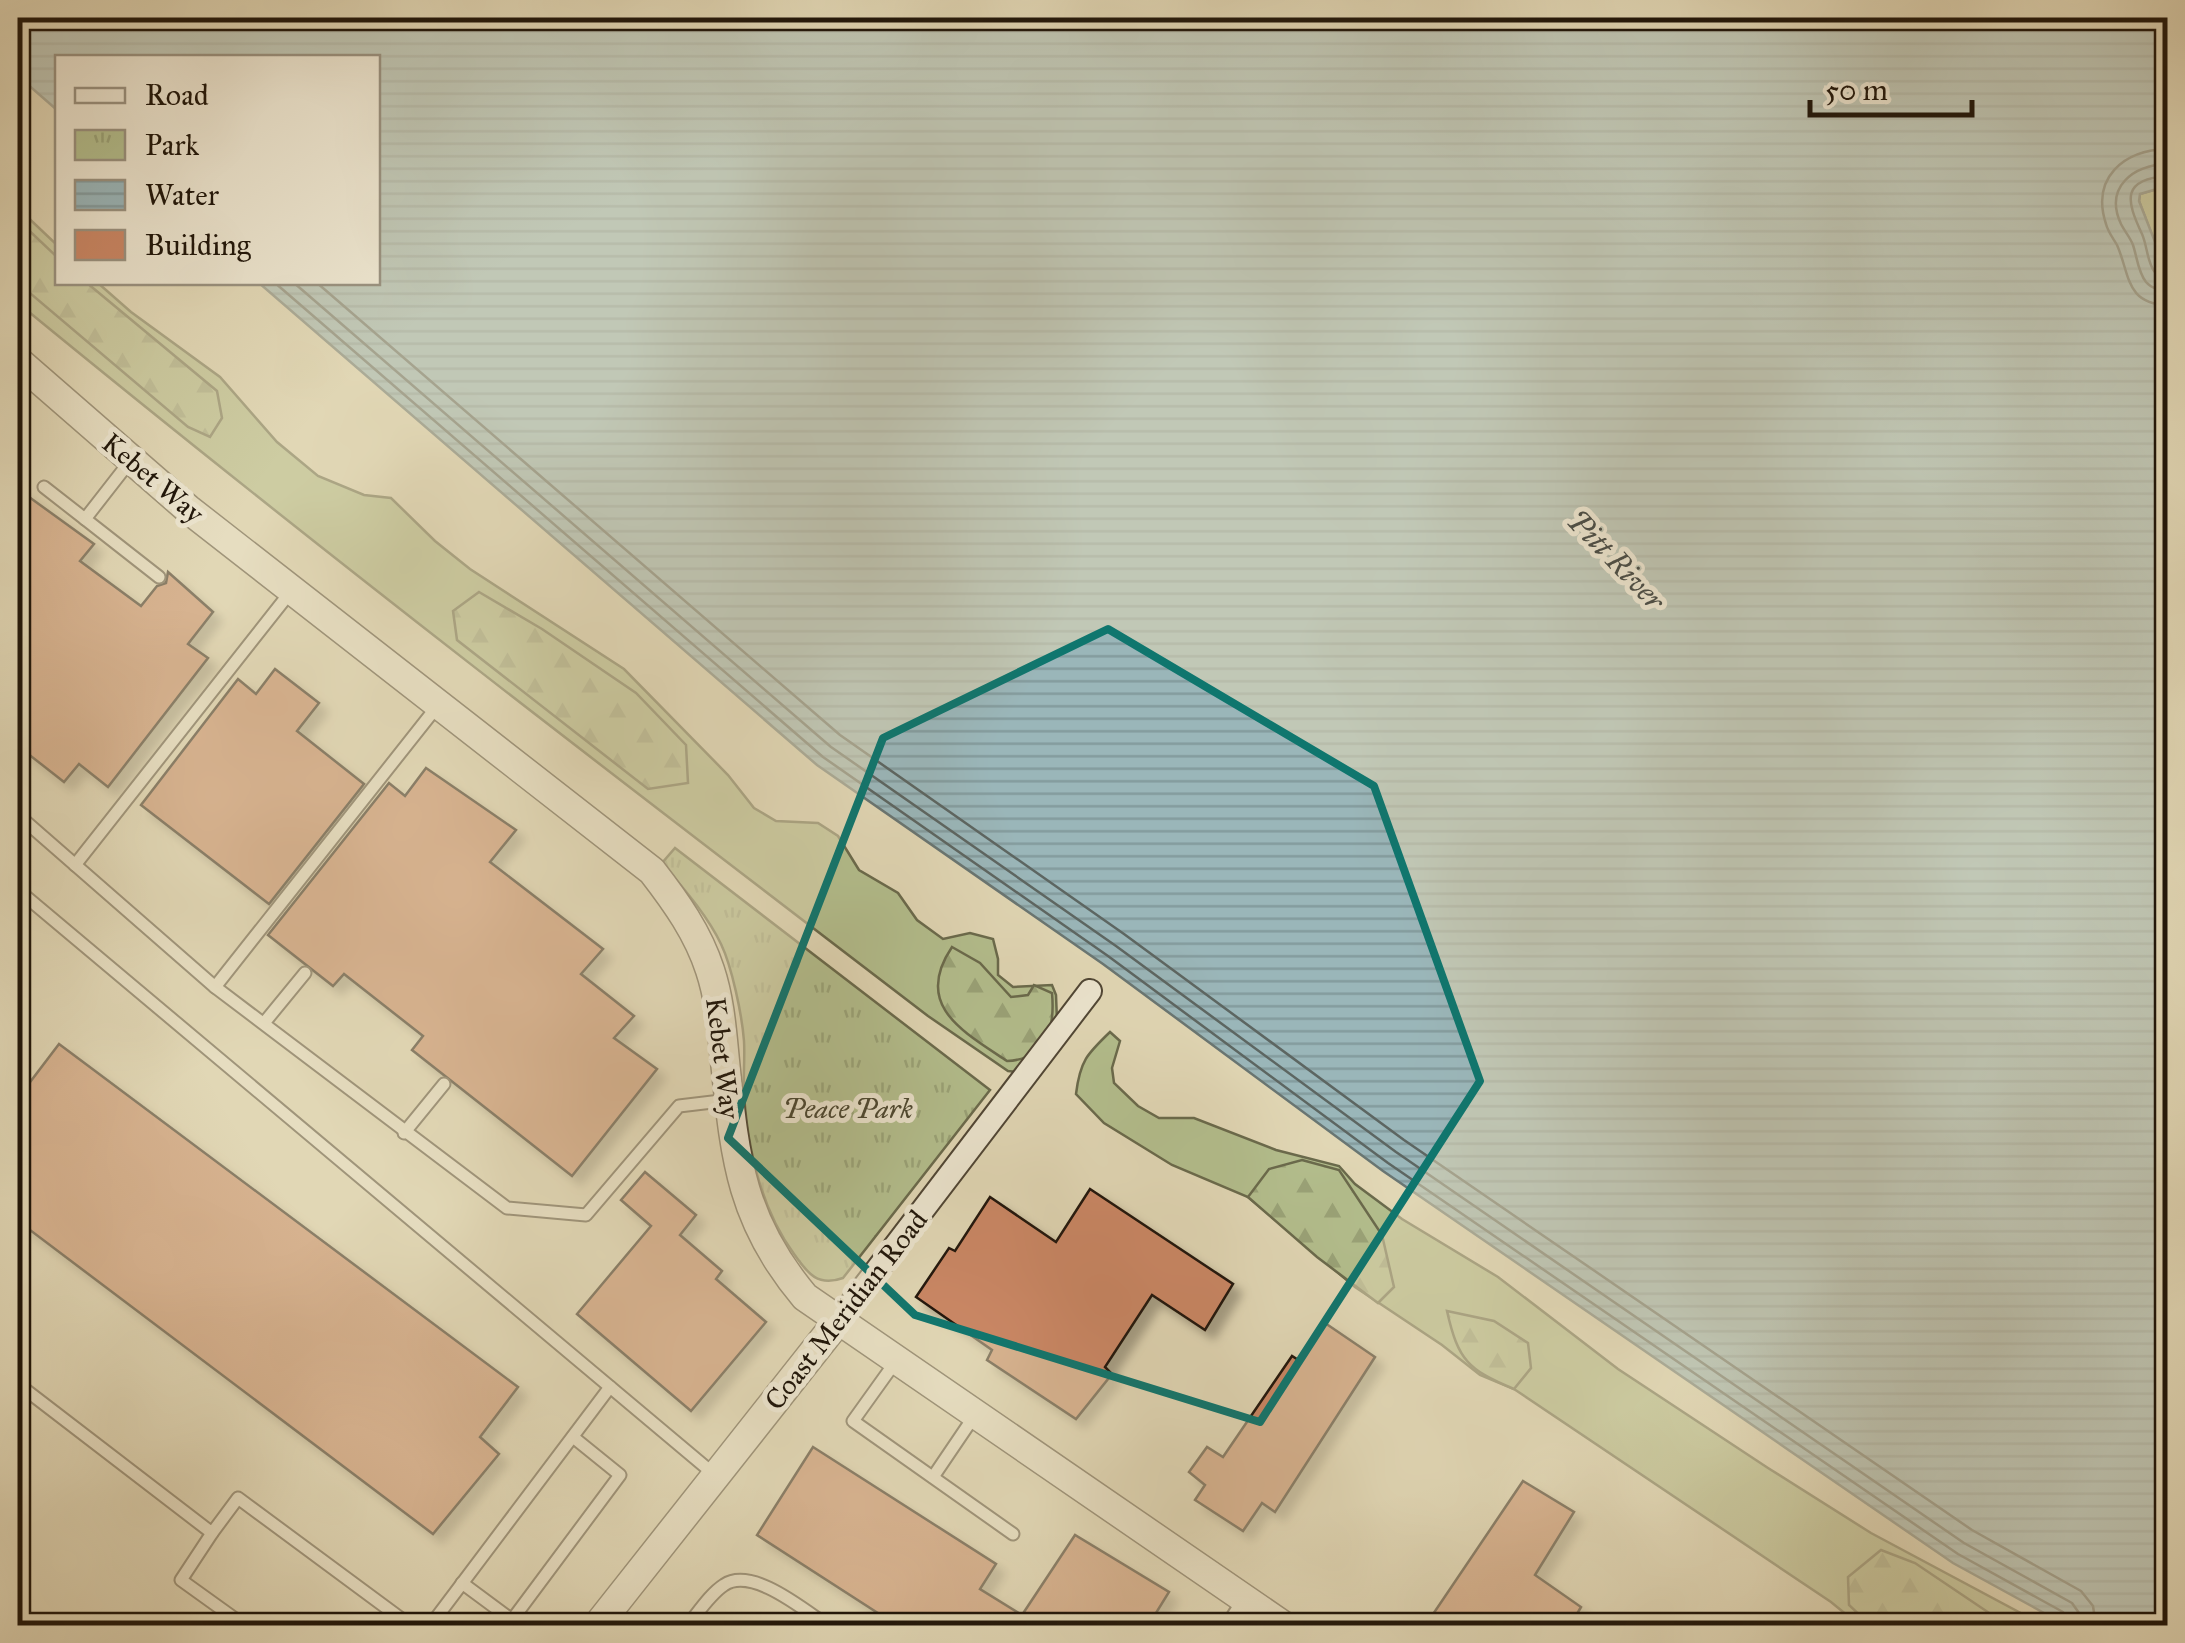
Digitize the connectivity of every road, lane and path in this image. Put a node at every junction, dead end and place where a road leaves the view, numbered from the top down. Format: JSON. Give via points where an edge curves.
{"nodes":[{"id":1,"x":18,"y":361,"type":"edge"},
{"id":2,"x":132,"y":460,"type":"junction"},
{"id":3,"x":44,"y":488,"type":"dead end"},
{"id":4,"x":84,"y":519,"type":"junction"},
{"id":5,"x":159,"y":577,"type":"dead end"},
{"id":6,"x":292,"y":590,"type":"junction"},
{"id":7,"x":439,"y":704,"type":"junction"},
{"id":8,"x":18,"y":815,"type":"edge"},
{"id":9,"x":75,"y":864,"type":"junction"},
{"id":10,"x":18,"y":890,"type":"edge"},
{"id":11,"x":305,"y":973,"type":"dead end"},
{"id":12,"x":215,"y":986,"type":"junction"},
{"id":13,"x":1090,"y":991,"type":"dead end"},
{"id":14,"x":264,"y":1023,"type":"junction"},
{"id":15,"x":444,"y":1084,"type":"dead end"},
{"id":16,"x":729,"y":1100,"type":"junction"},
{"id":17,"x":404,"y":1133,"type":"junction"},
{"id":18,"x":838,"y":1321,"type":"junction"},
{"id":19,"x":896,"y":1361,"type":"junction"},
{"id":20,"x":18,"y":1384,"type":"edge"},
{"id":21,"x":610,"y":1387,"type":"junction"},
{"id":22,"x":975,"y":1415,"type":"junction"},
{"id":23,"x":573,"y":1436,"type":"junction"},
{"id":24,"x":716,"y":1476,"type":"junction"},
{"id":25,"x":933,"y":1477,"type":"junction"},
{"id":26,"x":212,"y":1533,"type":"junction"},
{"id":27,"x":1013,"y":1534,"type":"dead end"},
{"id":28,"x":462,"y":1583,"type":"junction"},
{"id":29,"x":1241,"y":1614,"type":"edge"},
{"id":30,"x":245,"y":1626,"type":"edge"},
{"id":31,"x":411,"y":1626,"type":"edge"},
{"id":32,"x":430,"y":1626,"type":"edge"},
{"id":33,"x":597,"y":1626,"type":"edge"},
{"id":34,"x":687,"y":1626,"type":"edge"},
{"id":35,"x":828,"y":1626,"type":"edge"},
{"id":36,"x":1284,"y":1626,"type":"edge"}],
"edges":[{"from":1,"to":2,"type":"street","name":"Kebet Way"},
{"from":2,"to":4,"type":"lane"},
{"from":2,"to":6,"type":"street","name":"Kebet Way"},
{"from":3,"to":4,"type":"lane"},
{"from":4,"to":5,"type":"lane"},
{"from":6,"to":7,"type":"street","name":"Kebet Way"},
{"from":6,"to":9,"type":"lane"},
{"from":7,"to":12,"type":"lane"},
{"from":7,"to":16,"type":"street","name":"Kebet Way","via":[[628,850],[682,909],[720,1006]]},
{"from":8,"to":9,"type":"lane"},
{"from":9,"to":12,"type":"lane"},
{"from":10,"to":21,"type":"lane"},
{"from":11,"to":14,"type":"lane"},
{"from":12,"to":14,"type":"lane"},
{"from":13,"to":18,"type":"street","name":"Coast Meridian Road"},
{"from":14,"to":17,"type":"lane"},
{"from":15,"to":17,"type":"lane"},
{"from":16,"to":17,"type":"lane","via":[[678,1106],[586,1215],[507,1208]]},
{"from":16,"to":18,"type":"street","name":"Kebet Way","via":[[735,1158],[761,1230],[805,1298]]},
{"from":18,"to":19,"type":"street","name":"Kebet Way"},
{"from":18,"to":24,"type":"street","name":"Coast Meridian Road"},
{"from":19,"to":22,"type":"street","name":"Kebet Way"},
{"from":19,"to":25,"type":"lane","via":[[853,1421]]},
{"from":20,"to":26,"type":"lane"},
{"from":21,"to":23,"type":"lane"},
{"from":21,"to":24,"type":"lane"},
{"from":22,"to":25,"type":"lane"},
{"from":22,"to":29,"type":"street","name":"Kebet Way"},
{"from":23,"to":28,"type":"lane"},
{"from":23,"to":28,"type":"lane","via":[[620,1475],[523,1606],[512,1620]]},
{"from":24,"to":33,"type":"street","name":"Coast Meridian Road"},
{"from":25,"to":27,"type":"lane"},
{"from":26,"to":30,"type":"lane","via":[[182,1580]]},
{"from":26,"to":31,"type":"lane","via":[[238,1498]]},
{"from":28,"to":32,"type":"lane"},
{"from":29,"to":36,"type":"street","name":"Kebet Way"},
{"from":34,"to":35,"type":"lane","via":[[723,1585],[746,1579]]}]}
